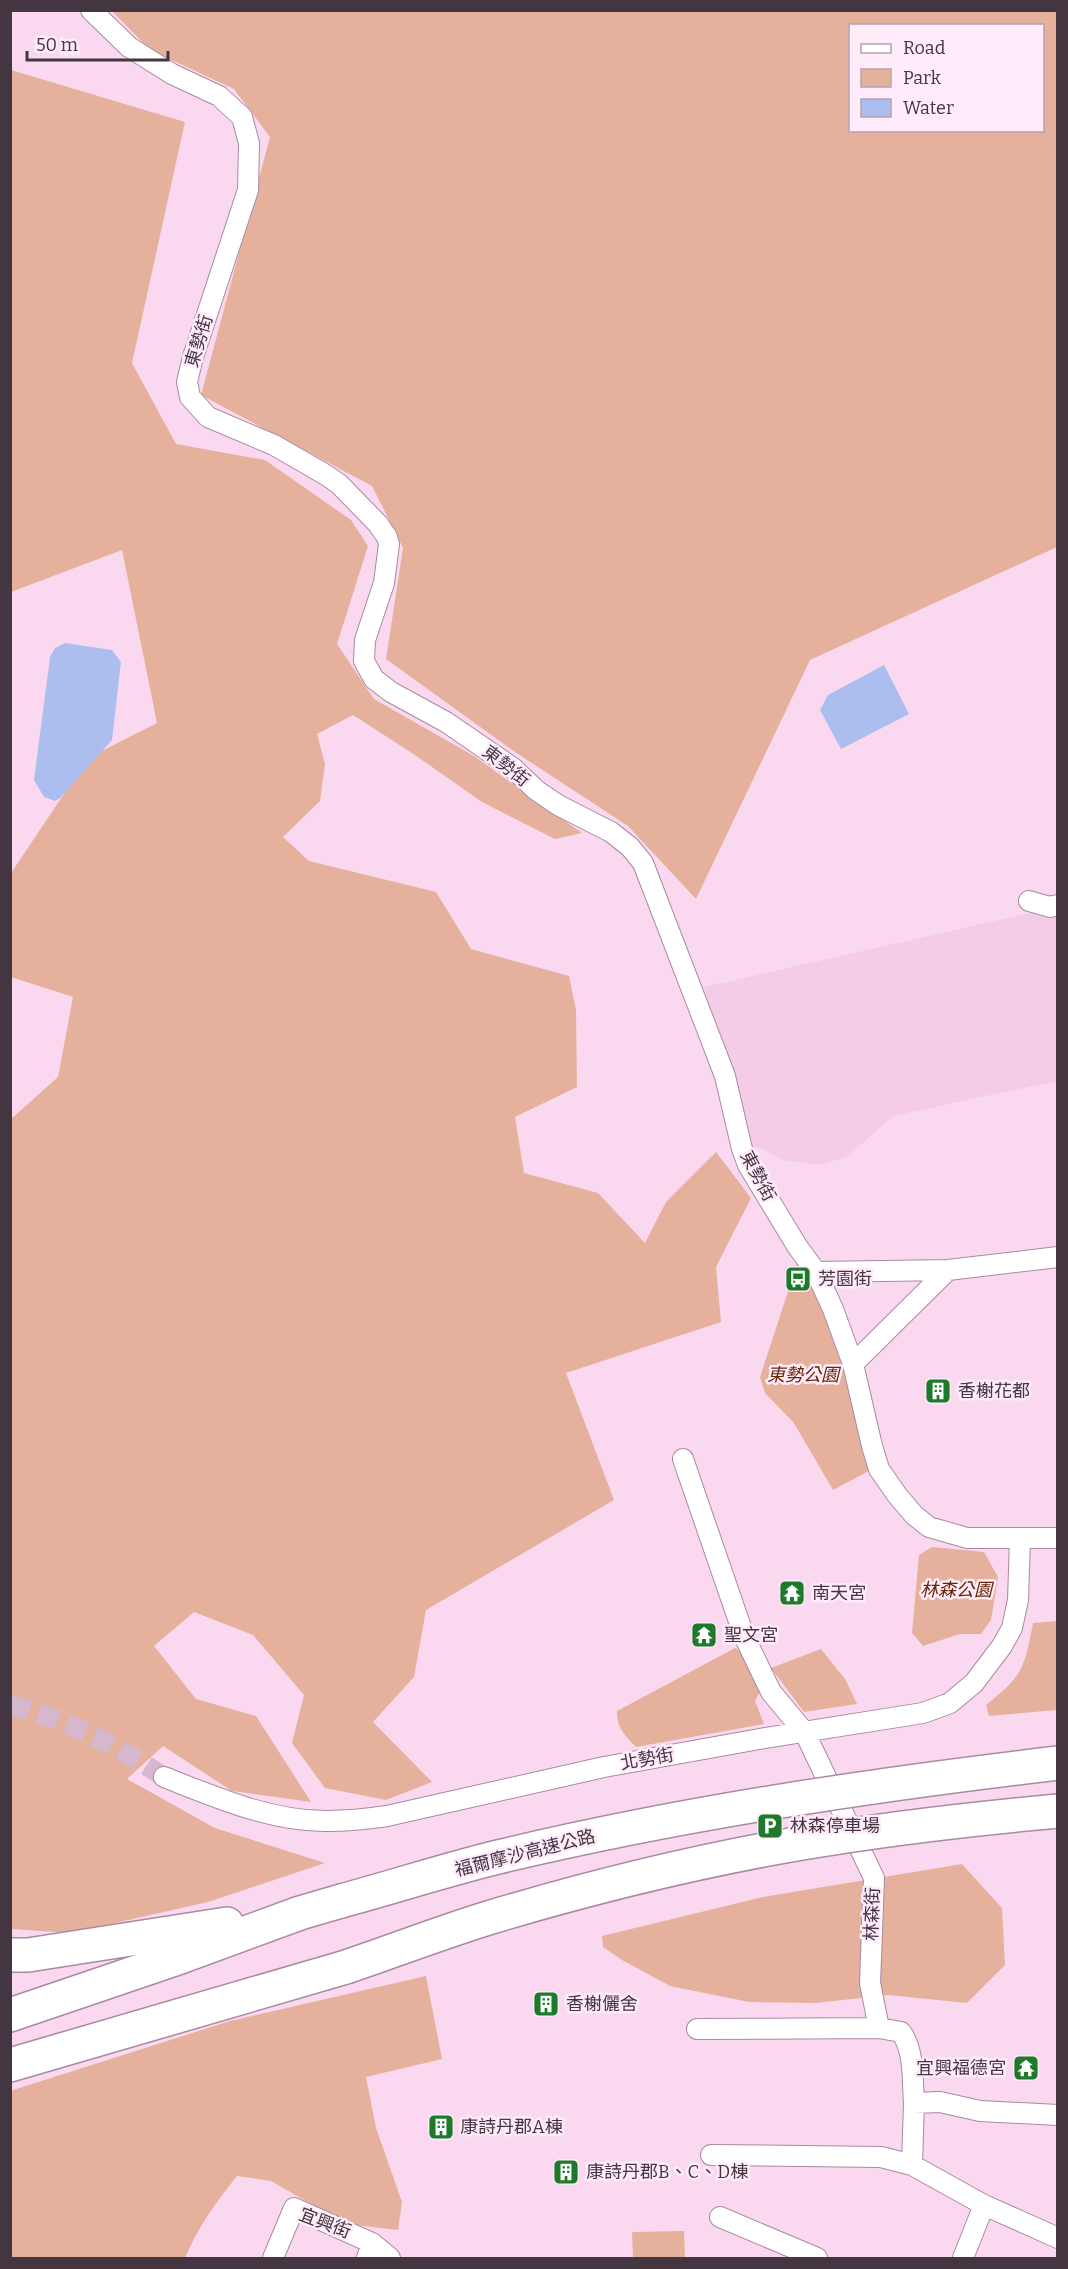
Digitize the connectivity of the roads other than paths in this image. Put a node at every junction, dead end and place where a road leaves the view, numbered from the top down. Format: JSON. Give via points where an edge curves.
{"nodes":[{"id":1,"x":91,"y":10,"type":"edge"},
{"id":2,"x":1029,"y":901,"type":"dead end"},
{"id":3,"x":1058,"y":905,"type":"edge"},
{"id":4,"x":1058,"y":1257,"type":"edge"},
{"id":5,"x":948,"y":1270,"type":"junction"},
{"id":6,"x":816,"y":1272,"type":"junction"},
{"id":7,"x":853,"y":1364,"type":"junction"},
{"id":8,"x":683,"y":1459,"type":"dead end"},
{"id":9,"x":1058,"y":1538,"type":"edge"},
{"id":10,"x":1020,"y":1539,"type":"junction"},
{"id":11,"x":805,"y":1733,"type":"junction"},
{"id":12,"x":1058,"y":1763,"type":"edge"},
{"id":13,"x":164,"y":1777,"type":"tunnel mouth"},
{"id":14,"x":1058,"y":1811,"type":"edge"},
{"id":15,"x":300,"y":1912,"type":"junction"},
{"id":16,"x":10,"y":1955,"type":"edge"},
{"id":17,"x":10,"y":2015,"type":"edge"},
{"id":18,"x":879,"y":2028,"type":"junction"},
{"id":19,"x":697,"y":2029,"type":"dead end"},
{"id":20,"x":10,"y":2067,"type":"edge"},
{"id":21,"x":914,"y":2103,"type":"junction"},
{"id":22,"x":1058,"y":2115,"type":"edge"},
{"id":23,"x":711,"y":2155,"type":"dead end"},
{"id":24,"x":912,"y":2165,"type":"junction"},
{"id":25,"x":984,"y":2205,"type":"junction"},
{"id":26,"x":720,"y":2217,"type":"dead end"},
{"id":27,"x":1058,"y":2238,"type":"edge"},
{"id":28,"x":369,"y":2251,"type":"edge"},
{"id":29,"x":273,"y":2259,"type":"edge"},
{"id":30,"x":390,"y":2259,"type":"edge"},
{"id":31,"x":818,"y":2259,"type":"edge"},
{"id":32,"x":963,"y":2259,"type":"edge"}],
"edges":[{"from":1,"to":6,"type":"street","name":"東勢街","via":[[129,47],[172,74],[219,96],[242,117],[249,143],[248,190],[193,357],[187,382],[190,397],[208,417],[274,445],[339,484],[387,537],[384,582],[364,640],[364,661],[374,679],[447,722],[513,768],[558,806],[611,832],[643,863],[725,1076],[748,1165]]},
{"from":2,"to":3,"type":"street","via":[[1050,907]]},
{"from":4,"to":5,"type":"street"},
{"from":5,"to":6,"type":"street"},
{"from":5,"to":7,"type":"street"},
{"from":6,"to":7,"type":"street","name":"東勢街"},
{"from":7,"to":10,"type":"street","name":"東勢街","via":[[879,1469],[914,1515],[929,1527],[967,1538]]},
{"from":8,"to":11,"type":"street","name":"林森街","via":[[744,1636],[771,1692]]},
{"from":9,"to":10,"type":"street","name":"東勢街"},
{"from":10,"to":11,"type":"street","name":"北勢街","via":[[1018,1600],[1012,1628],[974,1683],[950,1703],[923,1713]]},
{"from":11,"to":13,"type":"street","name":"北勢街","via":[[604,1767],[356,1820],[326,1821],[259,1811]]},
{"from":11,"to":18,"type":"street","name":"林森街","via":[[874,1878],[870,1983]]},
{"from":12,"to":15,"type":"highway","name":"福爾摩沙高速公路","bridge":true,"via":[[944,1776],[663,1821],[497,1857]]},
{"from":14,"to":20,"type":"highway","bridge":true,"via":[[796,1844],[582,1892]]},
{"from":15,"to":16,"type":"highway"},
{"from":15,"to":17,"type":"highway","name":"福爾摩沙高速公路"},
{"from":18,"to":19,"type":"street"},
{"from":18,"to":21,"type":"street","via":[[901,2032],[906,2039],[911,2053]]},
{"from":21,"to":22,"type":"street","via":[[940,2102],[980,2111]]},
{"from":21,"to":24,"type":"street"},
{"from":23,"to":24,"type":"street","via":[[880,2157]]},
{"from":24,"to":25,"type":"street"},
{"from":25,"to":27,"type":"street"},
{"from":25,"to":32,"type":"street"},
{"from":26,"to":31,"type":"street"},
{"from":28,"to":29,"type":"street","name":"宜興街","via":[[294,2208]]},
{"from":28,"to":30,"type":"street","name":"宜興街"}]}
